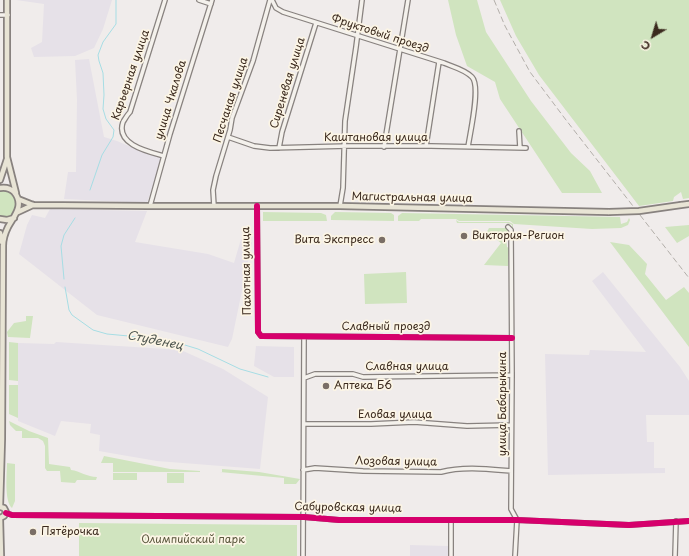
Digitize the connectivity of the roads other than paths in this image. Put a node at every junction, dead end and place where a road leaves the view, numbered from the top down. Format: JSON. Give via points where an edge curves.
{"nodes":[{"id":1,"x":7,"y":0,"type":"edge"},
{"id":2,"x":165,"y":0,"type":"edge"},
{"id":3,"x":198,"y":0,"type":"edge"},
{"id":4,"x":271,"y":0,"type":"edge"},
{"id":5,"x":362,"y":0,"type":"edge"},
{"id":6,"x":408,"y":0,"type":"edge"},
{"id":7,"x":211,"y":2,"type":"edge"},
{"id":8,"x":0,"y":16,"type":"edge"},
{"id":9,"x":8,"y":16,"type":"junction"},
{"id":10,"x":316,"y":23,"type":"junction"},
{"id":11,"x":357,"y":36,"type":"junction"},
{"id":12,"x":400,"y":50,"type":"junction"},
{"id":13,"x":439,"y":62,"type":"junction"},
{"id":14,"x":519,"y":131,"type":"dead end"},
{"id":15,"x":228,"y":137,"type":"junction"},
{"id":16,"x":426,"y":146,"type":"junction"},
{"id":17,"x":344,"y":147,"type":"junction"},
{"id":18,"x":384,"y":147,"type":"junction"},
{"id":19,"x":468,"y":147,"type":"junction"},
{"id":20,"x":279,"y":148,"type":"junction"},
{"id":21,"x":520,"y":148,"type":"junction"},
{"id":22,"x":526,"y":148,"type":"dead end"},
{"id":23,"x":164,"y":156,"type":"junction"},
{"id":24,"x":7,"y":157,"type":"junction"},
{"id":25,"x":4,"y":170,"type":"junction"},
{"id":26,"x":0,"y":174,"type":"edge"},
{"id":27,"x":0,"y":180,"type":"edge"},
{"id":28,"x":0,"y":188,"type":"edge"},
{"id":29,"x":17,"y":197,"type":"junction"},
{"id":30,"x":689,"y":204,"type":"edge"},
{"id":31,"x":33,"y":205,"type":"junction"},
{"id":32,"x":150,"y":206,"type":"junction"},
{"id":33,"x":214,"y":206,"type":"junction"},
{"id":34,"x":257,"y":206,"type":"junction"},
{"id":35,"x":340,"y":206,"type":"junction"},
{"id":36,"x":18,"y":212,"type":"junction"},
{"id":37,"x":14,"y":218,"type":"junction"},
{"id":38,"x":0,"y":219,"type":"edge"},
{"id":39,"x":508,"y":227,"type":"dead end"},
{"id":40,"x":0,"y":235,"type":"edge"},
{"id":41,"x":3,"y":246,"type":"junction"},
{"id":42,"x":259,"y":335,"type":"joint"},
{"id":43,"x":304,"y":337,"type":"junction"},
{"id":44,"x":512,"y":338,"type":"junction"},
{"id":45,"x":512,"y":375,"type":"junction"},
{"id":46,"x":304,"y":378,"type":"junction"},
{"id":47,"x":304,"y":424,"type":"junction"},
{"id":48,"x":511,"y":425,"type":"junction"},
{"id":49,"x":303,"y":470,"type":"junction"},
{"id":50,"x":511,"y":471,"type":"junction"},
{"id":51,"x":0,"y":507,"type":"edge"},
{"id":52,"x":6,"y":513,"type":"junction"},
{"id":53,"x":304,"y":517,"type":"junction"},
{"id":54,"x":0,"y":518,"type":"edge"},
{"id":55,"x":451,"y":520,"type":"junction"},
{"id":56,"x":517,"y":520,"type":"junction"},
{"id":57,"x":676,"y":521,"type":"junction"},
{"id":58,"x":689,"y":521,"type":"edge"},
{"id":59,"x":1,"y":556,"type":"edge"},
{"id":60,"x":303,"y":556,"type":"edge"},
{"id":61,"x":451,"y":556,"type":"edge"},
{"id":62,"x":515,"y":556,"type":"edge"},
{"id":63,"x":675,"y":556,"type":"edge"}],
"edges":[{"from":1,"to":9,"type":"main road"},
{"from":2,"to":23,"type":"street","name":"Карьерная улица","via":[[130,112],[122,127],[127,139],[136,146]]},
{"from":3,"to":7,"type":"street"},
{"from":4,"to":10,"type":"street","name":"Фруктовый проезд","via":[[281,11]]},
{"from":4,"to":15,"type":"street","name":"Песчаная улица"},
{"from":5,"to":11,"type":"street"},
{"from":6,"to":12,"type":"street"},
{"from":7,"to":23,"type":"street","name":"улица Чкалова"},
{"from":8,"to":9,"type":"street"},
{"from":9,"to":24,"type":"main road"},
{"from":10,"to":11,"type":"street","name":"Фруктовый проезд"},
{"from":10,"to":20,"type":"street","name":"Сиреневая улица"},
{"from":11,"to":12,"type":"street","name":"Фруктовый проезд"},
{"from":11,"to":17,"type":"street","via":[[345,121]]},
{"from":12,"to":13,"type":"street","name":"Фруктовый проезд"},
{"from":12,"to":18,"type":"street"},
{"from":13,"to":16,"type":"street"},
{"from":13,"to":19,"type":"street","name":"Фруктовый проезд","via":[[457,68],[474,80]]},
{"from":14,"to":21,"type":"street"},
{"from":15,"to":20,"type":"street","name":"Каштановая улица","via":[[254,146]]},
{"from":15,"to":33,"type":"street","name":"Песчаная улица","via":[[213,190]]},
{"from":16,"to":18,"type":"street","name":"Каштановая улица"},
{"from":16,"to":19,"type":"street","name":"Каштановая улица"},
{"from":17,"to":18,"type":"street","name":"Каштановая улица"},
{"from":17,"to":20,"type":"street","name":"Каштановая улица"},
{"from":17,"to":35,"type":"street"},
{"from":19,"to":21,"type":"street","name":"Каштановая улица"},
{"from":21,"to":22,"type":"street","name":"Каштановая улица"},
{"from":23,"to":32,"type":"street","name":"улица Чкалова"},
{"from":24,"to":25,"type":"main road"},
{"from":24,"to":29,"type":"main road"},
{"from":25,"to":26,"type":"main road"},
{"from":25,"to":27,"type":"main road"},
{"from":28,"to":29,"type":"main road","via":[[11,189]]},
{"from":29,"to":31,"type":"main road"},
{"from":29,"to":36,"type":"main road"},
{"from":30,"to":35,"type":"main road","name":"Магистральная улица","bridge":true,"via":[[609,212]]},
{"from":31,"to":32,"type":"main road","name":"Магистральная улица"},
{"from":31,"to":36,"type":"main road"},
{"from":32,"to":33,"type":"main road","name":"Магистральная улица"},
{"from":33,"to":34,"type":"main road","name":"Магистральная улица"},
{"from":34,"to":35,"type":"main road","name":"Магистральная улица"},
{"from":34,"to":42,"type":"street","name":"Пахотная улица"},
{"from":36,"to":37,"type":"main road"},
{"from":37,"to":38,"type":"main road"},
{"from":37,"to":41,"type":"main road","via":[[5,234]]},
{"from":39,"to":44,"type":"street","name":"улица Бабарыкина","via":[[511,230]]},
{"from":40,"to":41,"type":"main road"},
{"from":41,"to":51,"type":"main road"},
{"from":42,"to":43,"type":"street","name":"Славный проезд"},
{"from":43,"to":44,"type":"street","name":"Славный проезд"},
{"from":43,"to":46,"type":"street"},
{"from":44,"to":45,"type":"street","name":"улица Бабарыкина"},
{"from":45,"to":46,"type":"street","name":"Славная улица","via":[[363,377],[353,374],[315,374]]},
{"from":45,"to":48,"type":"street","name":"улица Бабарыкина"},
{"from":46,"to":47,"type":"street"},
{"from":47,"to":48,"type":"street","name":"Еловая улица","via":[[414,422],[467,426]]},
{"from":47,"to":49,"type":"street"},
{"from":48,"to":50,"type":"street","name":"улица Бабарыкина"},
{"from":49,"to":50,"type":"street","name":"Лозовая улица","via":[[315,468],[441,472],[452,469]]},
{"from":49,"to":53,"type":"street"},
{"from":50,"to":56,"type":"street","name":"улица Бабарыкина","via":[[511,508]]},
{"from":51,"to":52,"type":"main road"},
{"from":52,"to":53,"type":"street","name":"Сабуровская улица","via":[[55,516]]},
{"from":52,"to":54,"type":"main road"},
{"from":53,"to":55,"type":"street","name":"Сабуровская улица","via":[[339,520]]},
{"from":53,"to":60,"type":"street"},
{"from":54,"to":59,"type":"main road"},
{"from":55,"to":56,"type":"street","name":"Сабуровская улица"},
{"from":55,"to":61,"type":"street"},
{"from":56,"to":57,"type":"street","name":"Сабуровская улица","via":[[629,524]]},
{"from":56,"to":62,"type":"street","name":"улица Бабарыкина"},
{"from":57,"to":58,"type":"street","name":"Сабуровская улица"},
{"from":57,"to":63,"type":"street"}]}
